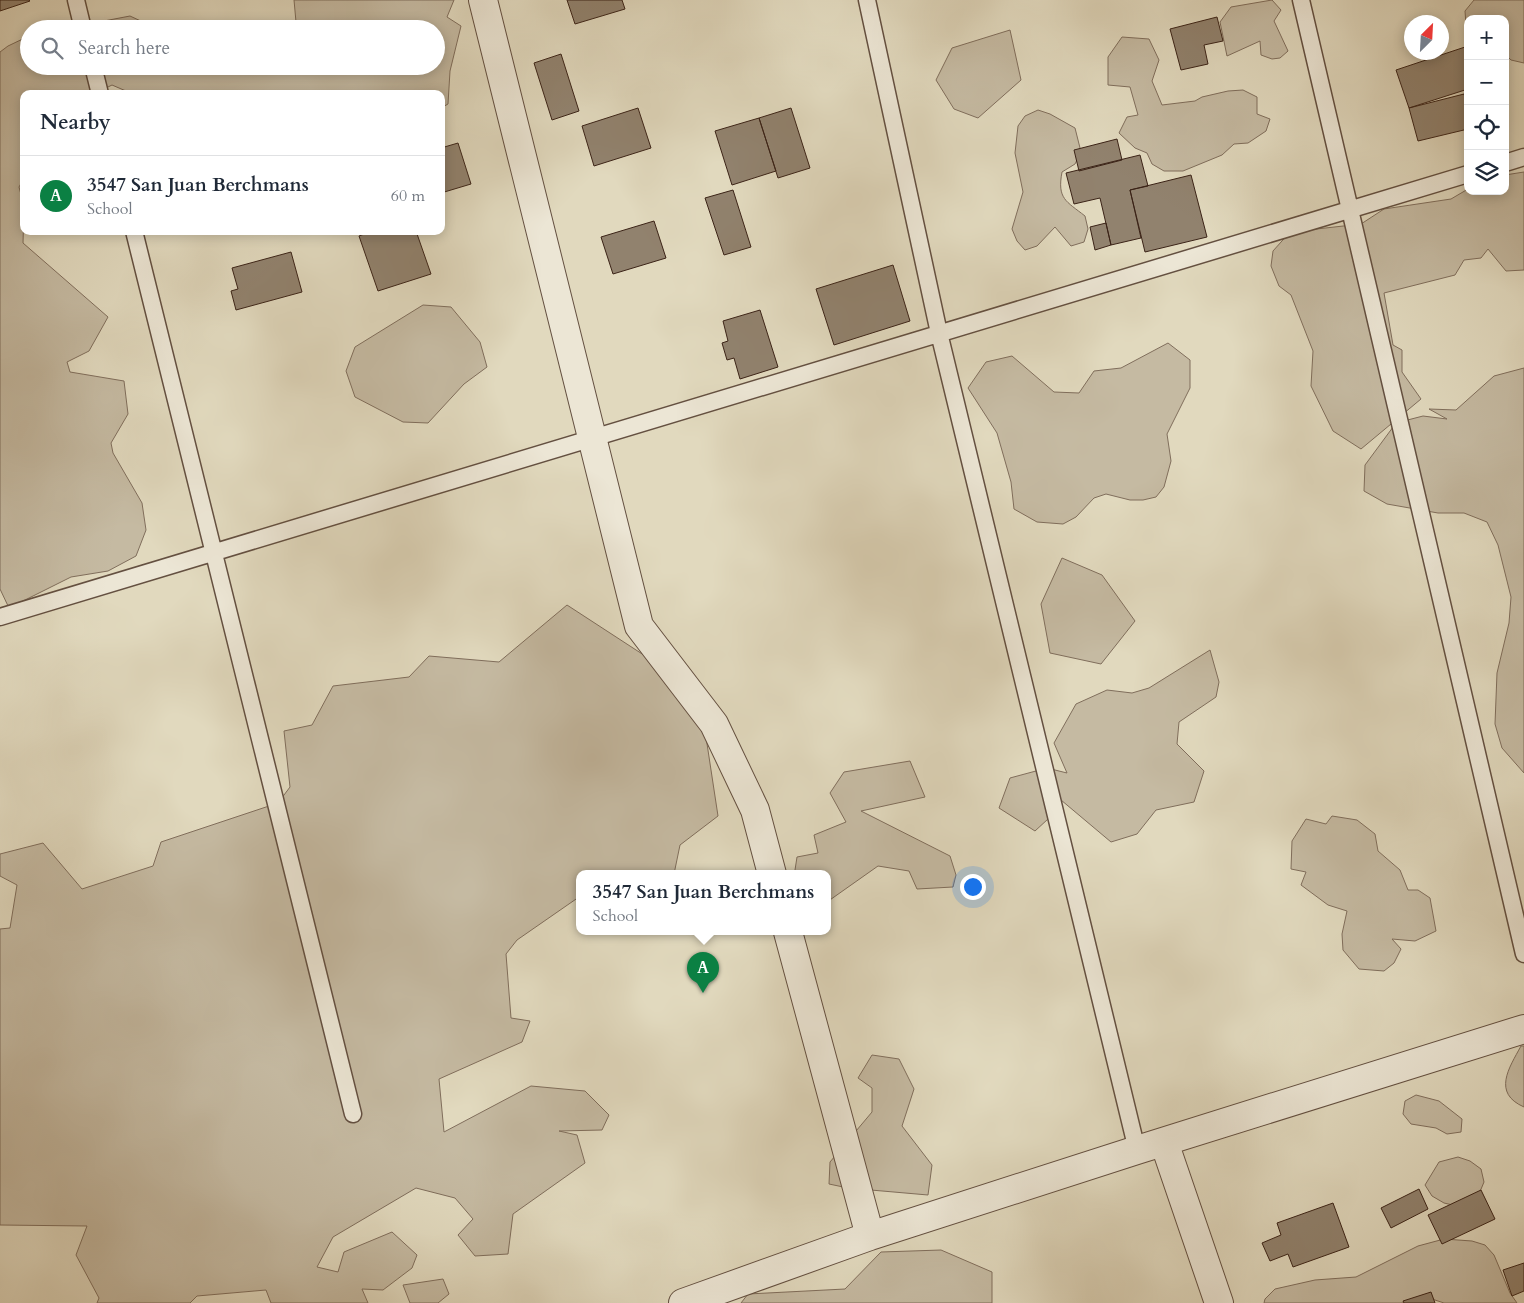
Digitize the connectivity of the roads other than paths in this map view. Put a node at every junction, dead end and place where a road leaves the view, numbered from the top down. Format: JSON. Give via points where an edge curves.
{"nodes":[{"id":1,"x":76,"y":0,"type":"edge"},
{"id":2,"x":483,"y":0,"type":"edge"},
{"id":3,"x":868,"y":0,"type":"edge"},
{"id":4,"x":1300,"y":0,"type":"edge"},
{"id":5,"x":82,"y":20,"type":"edge"},
{"id":6,"x":95,"y":75,"type":"edge"},
{"id":7,"x":99,"y":90,"type":"edge"},
{"id":8,"x":1524,"y":157,"type":"edge"},
{"id":9,"x":1509,"y":162,"type":"edge"},
{"id":10,"x":1464,"y":175,"type":"edge"},
{"id":11,"x":1350,"y":209,"type":"junction"},
{"id":12,"x":135,"y":235,"type":"edge"},
{"id":13,"x":939,"y":332,"type":"junction"},
{"id":14,"x":592,"y":437,"type":"junction"},
{"id":15,"x":214,"y":552,"type":"junction"},
{"id":16,"x":0,"y":617,"type":"edge"},
{"id":17,"x":771,"y":870,"type":"edge"},
{"id":18,"x":789,"y":935,"type":"edge"},
{"id":19,"x":1524,"y":954,"type":"edge"},
{"id":20,"x":1524,"y":1030,"type":"edge"},
{"id":21,"x":353,"y":1114,"type":"dead end"},
{"id":22,"x":1164,"y":1142,"type":"junction"},
{"id":23,"x":1137,"y":1150,"type":"junction"},
{"id":24,"x":870,"y":1236,"type":"junction"},
{"id":25,"x":683,"y":1303,"type":"edge"},
{"id":26,"x":1219,"y":1303,"type":"edge"}],
"edges":[{"from":1,"to":5,"type":"lane"},
{"from":2,"to":14,"type":"street"},
{"from":3,"to":13,"type":"lane"},
{"from":4,"to":11,"type":"lane"},
{"from":6,"to":7,"type":"lane"},
{"from":8,"to":9,"type":"lane"},
{"from":10,"to":11,"type":"lane"},
{"from":11,"to":13,"type":"lane"},
{"from":11,"to":19,"type":"lane"},
{"from":12,"to":15,"type":"lane"},
{"from":13,"to":14,"type":"lane"},
{"from":13,"to":23,"type":"lane"},
{"from":14,"to":15,"type":"lane"},
{"from":14,"to":17,"type":"street","via":[[639,626],[714,724],[755,810]]},
{"from":15,"to":16,"type":"lane"},
{"from":15,"to":21,"type":"lane"},
{"from":18,"to":24,"type":"street"},
{"from":20,"to":22,"type":"street"},
{"from":22,"to":23,"type":"street"},
{"from":22,"to":26,"type":"street"},
{"from":23,"to":24,"type":"street"},
{"from":24,"to":25,"type":"street"}]}
